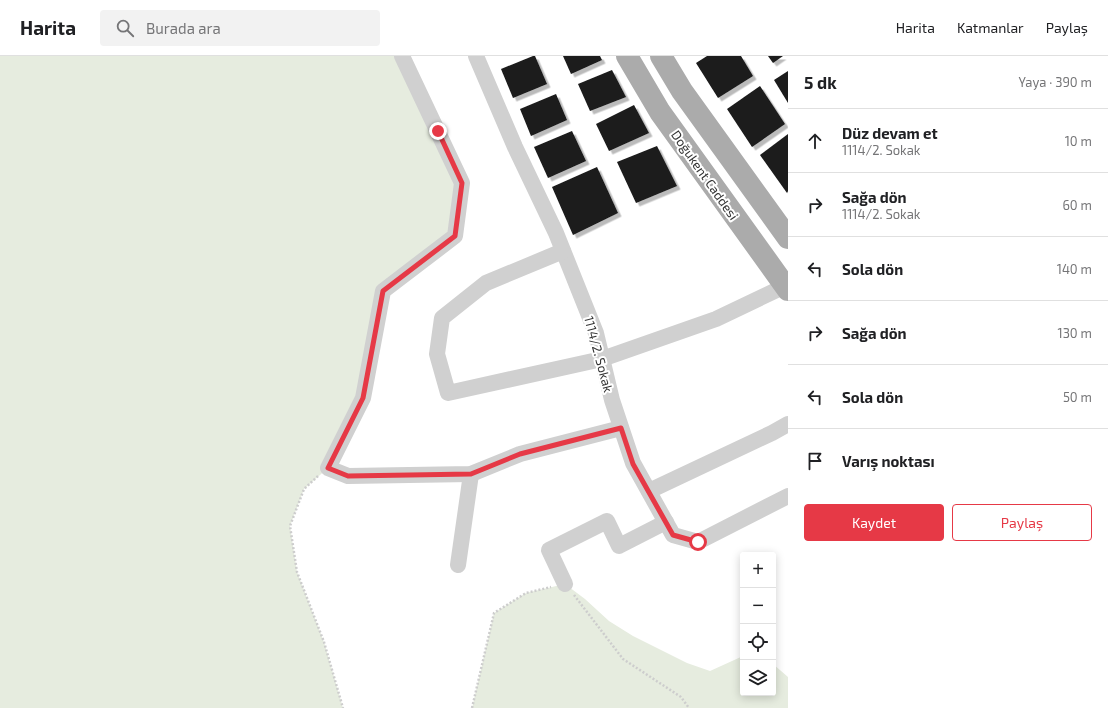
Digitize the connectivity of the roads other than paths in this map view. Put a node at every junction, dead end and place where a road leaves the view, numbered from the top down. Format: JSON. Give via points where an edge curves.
{"nodes":[{"id":1,"x":402,"y":56,"type":"edge"},
{"id":2,"x":476,"y":56,"type":"edge"},
{"id":3,"x":627,"y":56,"type":"edge"},
{"id":4,"x":660,"y":56,"type":"edge"},
{"id":5,"x":788,"y":238,"type":"edge"},
{"id":6,"x":564,"y":251,"type":"junction"},
{"id":7,"x":786,"y":288,"type":"edge"},
{"id":8,"x":602,"y":359,"type":"junction"},
{"id":9,"x":788,"y":424,"type":"edge"},
{"id":10,"x":621,"y":428,"type":"junction"},
{"id":11,"x":471,"y":474,"type":"junction"},
{"id":12,"x":649,"y":491,"type":"junction"},
{"id":13,"x":788,"y":496,"type":"edge"},
{"id":14,"x":666,"y":522,"type":"junction"},
{"id":15,"x":458,"y":565,"type":"dead end"},
{"id":16,"x":565,"y":584,"type":"road end"}],
"edges":[{"from":1,"to":11,"type":"street","via":[[462,183],[455,236],[383,291],[363,398],[328,468],[348,476]]},
{"from":2,"to":6,"type":"street","name":"1114/2. Sokak"},
{"from":3,"to":7,"type":"main road","name":"Doğukent Caddesi","via":[[660,112]]},
{"from":4,"to":5,"type":"main road","via":[[682,91]]},
{"from":6,"to":8,"type":"street","name":"1114/2. Sokak","via":[[596,334]]},
{"from":6,"to":8,"type":"street","via":[[486,283],[442,318],[437,354],[448,393]]},
{"from":7,"to":8,"type":"street","via":[[716,319]]},
{"from":8,"to":10,"type":"street","name":"1114/2. Sokak"},
{"from":9,"to":12,"type":"street"},
{"from":10,"to":11,"type":"street","via":[[520,454]]},
{"from":10,"to":12,"type":"street","name":"1114/2. Sokak","via":[[633,464]]},
{"from":11,"to":15,"type":"street"},
{"from":12,"to":14,"type":"street","name":"1114/2. Sokak"},
{"from":13,"to":14,"type":"street","name":"1114/2. Sokak","via":[[698,542],[673,535]]},
{"from":14,"to":16,"type":"street","via":[[619,546],[607,520],[549,550]]}]}
